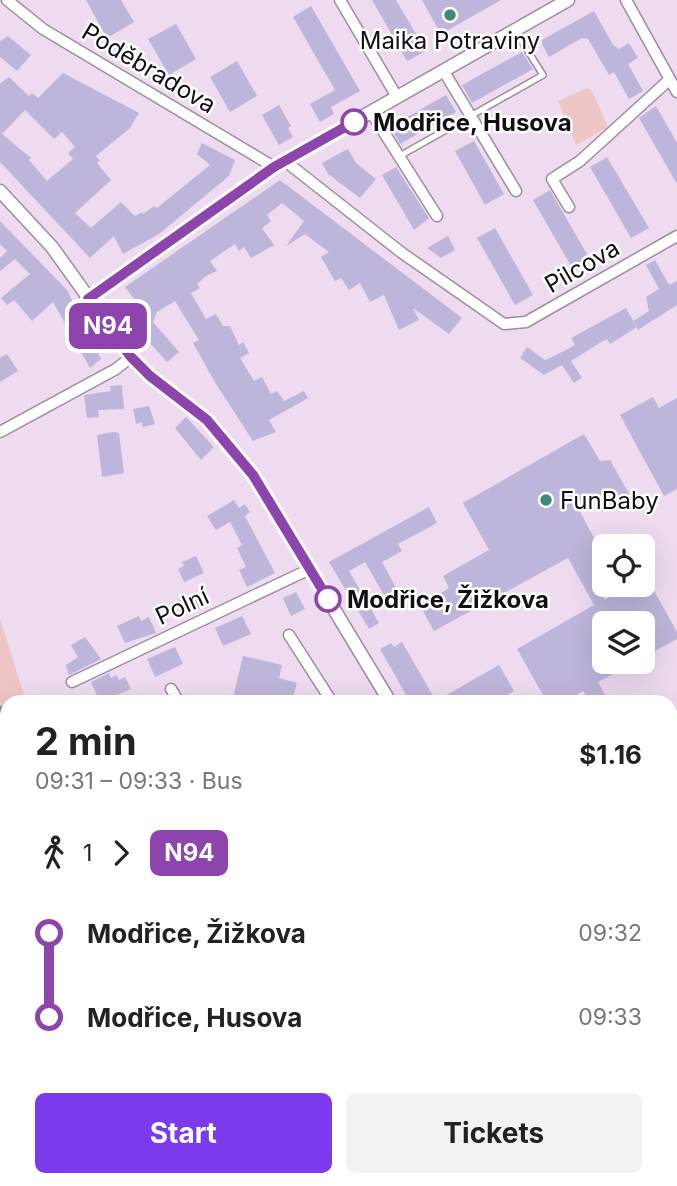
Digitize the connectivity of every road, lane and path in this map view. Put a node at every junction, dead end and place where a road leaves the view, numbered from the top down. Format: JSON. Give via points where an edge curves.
{"nodes":[{"id":1,"x":7,"y":0,"type":"edge"},
{"id":2,"x":340,"y":0,"type":"edge"},
{"id":3,"x":568,"y":0,"type":"edge"},
{"id":4,"x":626,"y":0,"type":"edge"},
{"id":5,"x":515,"y":30,"type":"junction"},
{"id":6,"x":443,"y":70,"type":"junction"},
{"id":7,"x":670,"y":79,"type":"junction"},
{"id":8,"x":677,"y":92,"type":"edge"},
{"id":9,"x":397,"y":97,"type":"junction"},
{"id":10,"x":371,"y":112,"type":"junction"},
{"id":11,"x":470,"y":115,"type":"junction"},
{"id":12,"x":398,"y":157,"type":"junction"},
{"id":13,"x":279,"y":164,"type":"junction"},
{"id":14,"x":0,"y":191,"type":"edge"},
{"id":15,"x":516,"y":191,"type":"dead end"},
{"id":16,"x":569,"y":207,"type":"dead end"},
{"id":17,"x":437,"y":216,"type":"dead end"},
{"id":18,"x":677,"y":236,"type":"edge"},
{"id":19,"x":88,"y":299,"type":"junction"},
{"id":20,"x":504,"y":324,"type":"joint"},
{"id":21,"x":131,"y":357,"type":"junction"},
{"id":22,"x":0,"y":432,"type":"edge"},
{"id":23,"x":310,"y":569,"type":"junction"},
{"id":24,"x":289,"y":635,"type":"dead end"},
{"id":25,"x":72,"y":682,"type":"dead end"},
{"id":26,"x":171,"y":689,"type":"dead end"},
{"id":27,"x":175,"y":695,"type":"edge"},
{"id":28,"x":328,"y":695,"type":"edge"},
{"id":29,"x":386,"y":695,"type":"edge"}],
"edges":[{"from":1,"to":13,"type":"street","name":"Poděbradova","via":[[43,29]]},
{"from":2,"to":9,"type":"street"},
{"from":3,"to":5,"type":"street"},
{"from":4,"to":7,"type":"street"},
{"from":5,"to":6,"type":"street"},
{"from":5,"to":11,"type":"lane","via":[[543,75]]},
{"from":6,"to":9,"type":"street"},
{"from":6,"to":11,"type":"street"},
{"from":7,"to":8,"type":"street"},
{"from":7,"to":16,"type":"street","via":[[580,160],[552,179]]},
{"from":9,"to":10,"type":"street"},
{"from":10,"to":12,"type":"street"},
{"from":10,"to":13,"type":"street"},
{"from":11,"to":12,"type":"lane"},
{"from":11,"to":15,"type":"street"},
{"from":12,"to":17,"type":"street"},
{"from":13,"to":19,"type":"street"},
{"from":13,"to":20,"type":"street","name":"Poděbradova"},
{"from":14,"to":19,"type":"street","via":[[52,247]]},
{"from":18,"to":20,"type":"street","name":"Pilcova","via":[[526,321]]},
{"from":19,"to":21,"type":"street"},
{"from":21,"to":22,"type":"street"},
{"from":21,"to":23,"type":"street","via":[[215,429],[253,475]]},
{"from":23,"to":25,"type":"street","name":"Polní"},
{"from":23,"to":29,"type":"street"},
{"from":24,"to":28,"type":"street"},
{"from":26,"to":27,"type":"street"}]}
